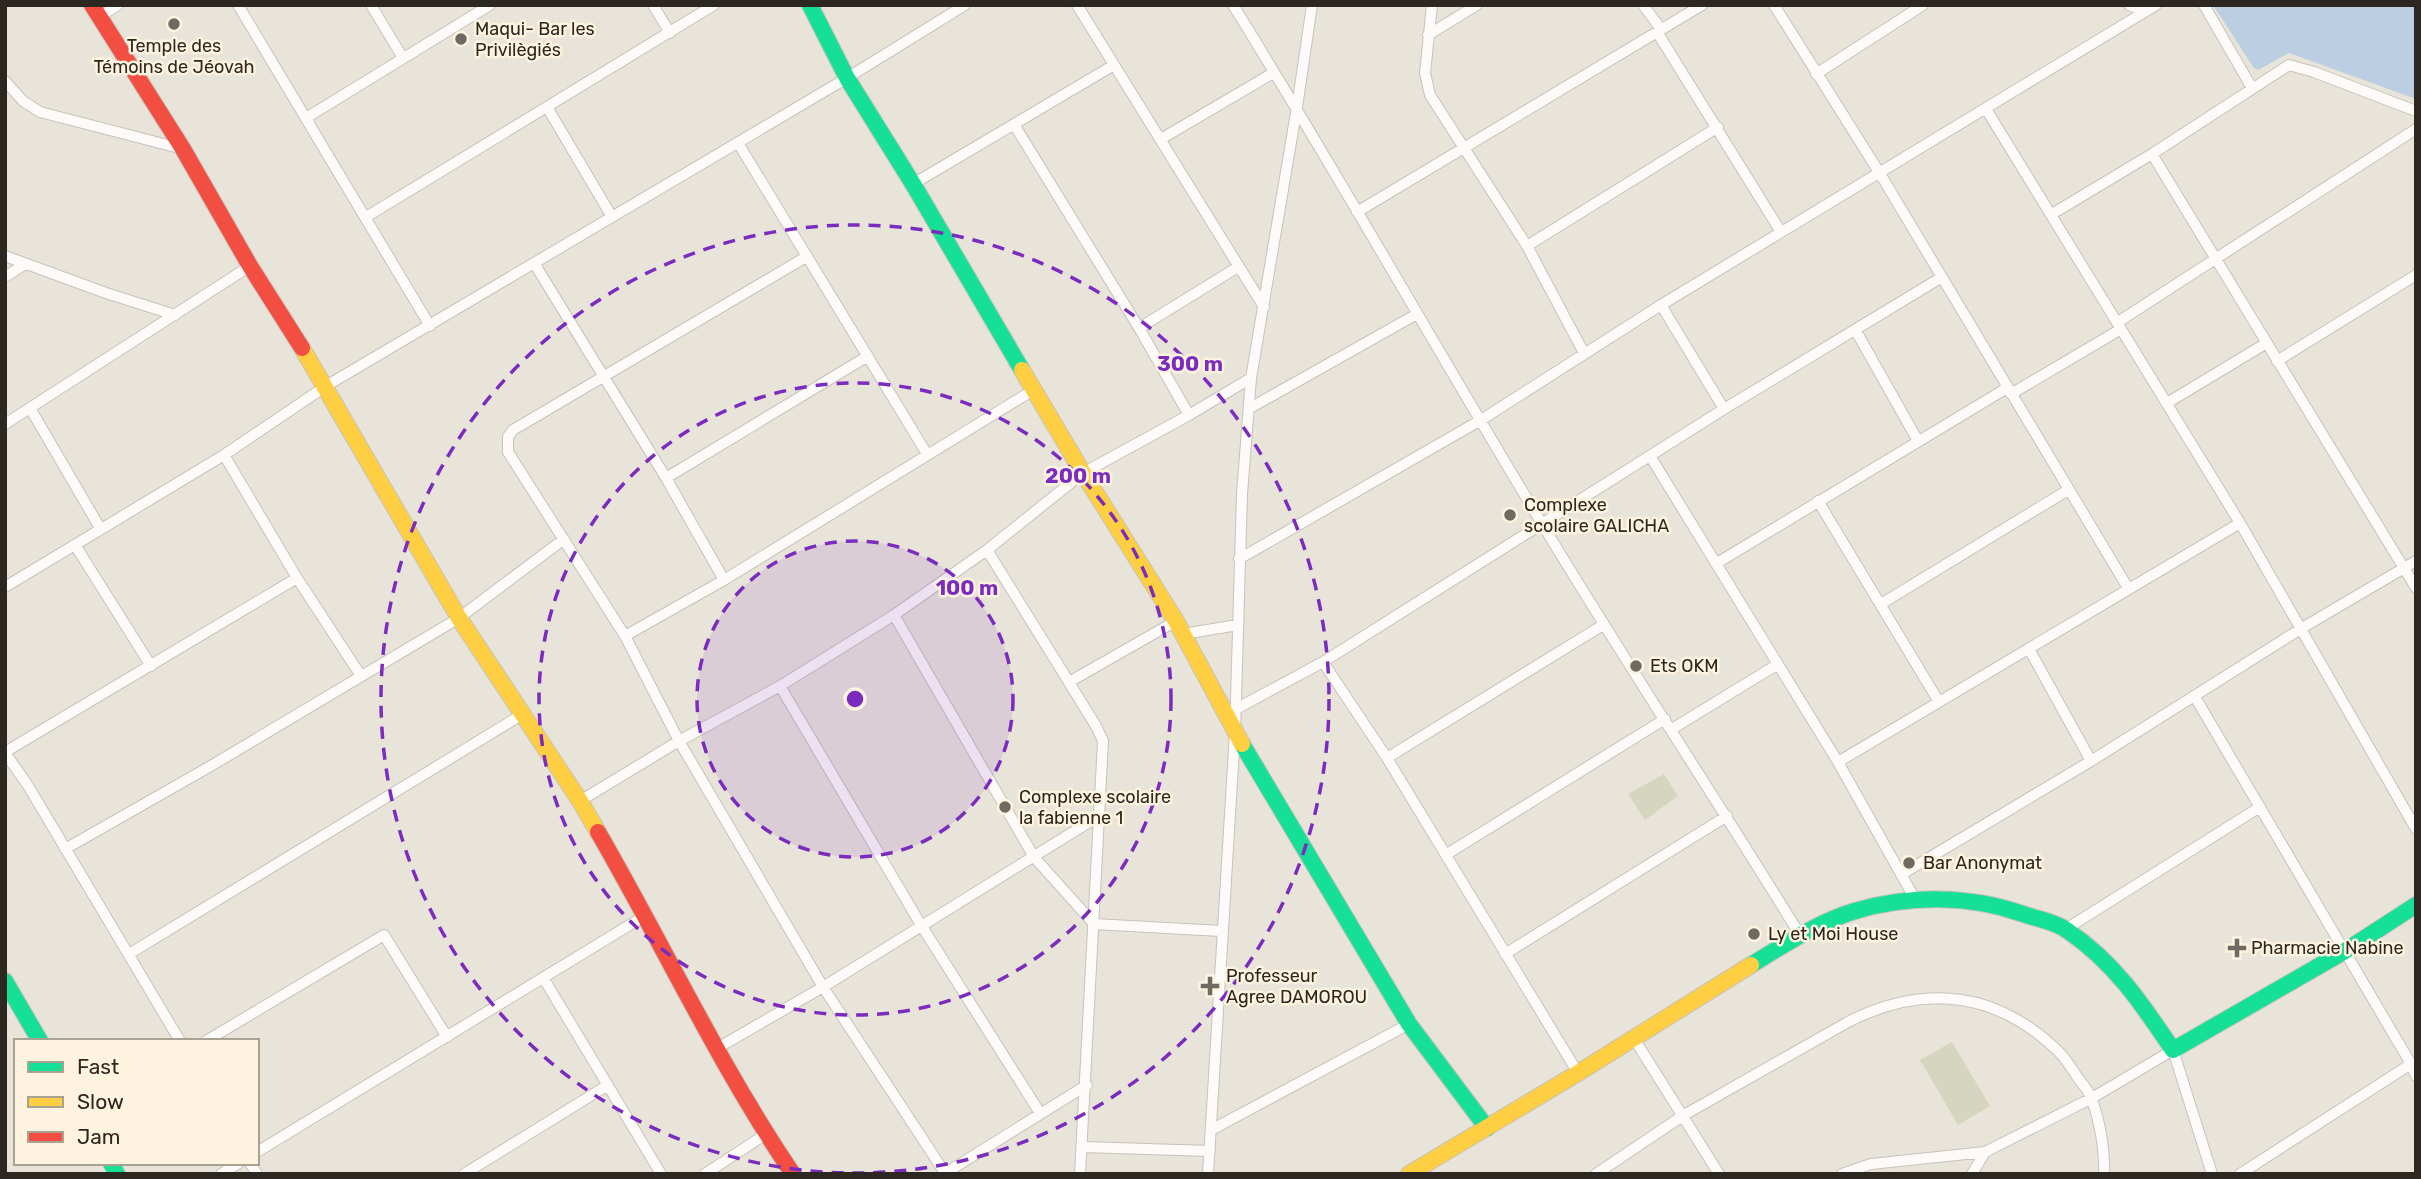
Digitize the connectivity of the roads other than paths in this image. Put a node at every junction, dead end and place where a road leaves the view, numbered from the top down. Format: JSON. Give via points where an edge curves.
{"nodes":[{"id":1,"x":118,"y":5,"type":"edge"},
{"id":2,"x":238,"y":5,"type":"edge"},
{"id":3,"x":371,"y":5,"type":"edge"},
{"id":4,"x":653,"y":5,"type":"edge"},
{"id":5,"x":714,"y":5,"type":"edge"},
{"id":6,"x":810,"y":5,"type":"edge"},
{"id":7,"x":965,"y":5,"type":"edge"},
{"id":8,"x":1077,"y":5,"type":"edge"},
{"id":9,"x":1233,"y":5,"type":"edge"},
{"id":10,"x":1312,"y":5,"type":"edge"},
{"id":11,"x":1432,"y":5,"type":"edge"},
{"id":12,"x":1477,"y":5,"type":"edge"},
{"id":13,"x":1643,"y":5,"type":"edge"},
{"id":14,"x":1702,"y":5,"type":"edge"},
{"id":15,"x":1774,"y":5,"type":"edge"},
{"id":16,"x":1923,"y":5,"type":"edge"},
{"id":17,"x":2129,"y":5,"type":"edge"},
{"id":18,"x":2156,"y":5,"type":"edge"},
{"id":19,"x":2204,"y":5,"type":"edge"},
{"id":20,"x":485,"y":6,"type":"edge"},
{"id":21,"x":96,"y":11,"type":"edge"},
{"id":22,"x":2145,"y":11,"type":"junction"},
{"id":23,"x":1659,"y":31,"type":"junction"},
{"id":24,"x":670,"y":33,"type":"junction"},
{"id":25,"x":1429,"y":35,"type":"junction"},
{"id":26,"x":403,"y":58,"type":"junction"},
{"id":27,"x":1114,"y":65,"type":"junction"},
{"id":28,"x":1273,"y":73,"type":"junction"},
{"id":29,"x":1816,"y":74,"type":"junction"},
{"id":30,"x":847,"y":78,"type":"junction"},
{"id":31,"x":5,"y":81,"type":"edge"},
{"id":32,"x":2252,"y":88,"type":"junction"},
{"id":33,"x":547,"y":107,"type":"junction"},
{"id":34,"x":1297,"y":107,"type":"junction"},
{"id":35,"x":1986,"y":109,"type":"junction"},
{"id":36,"x":2416,"y":111,"type":"edge"},
{"id":37,"x":306,"y":118,"type":"junction"},
{"id":38,"x":1015,"y":126,"type":"junction"},
{"id":39,"x":1717,"y":127,"type":"junction"},
{"id":40,"x":2414,"y":136,"type":"edge"},
{"id":41,"x":1161,"y":139,"type":"junction"},
{"id":42,"x":738,"y":143,"type":"junction"},
{"id":43,"x":1463,"y":147,"type":"junction"},
{"id":44,"x":183,"y":149,"type":"junction"},
{"id":45,"x":2152,"y":154,"type":"junction"},
{"id":46,"x":1879,"y":172,"type":"junction"},
{"id":47,"x":913,"y":184,"type":"junction"},
{"id":48,"x":1357,"y":212,"type":"junction"},
{"id":49,"x":2052,"y":214,"type":"junction"},
{"id":50,"x":366,"y":217,"type":"junction"},
{"id":51,"x":612,"y":217,"type":"junction"},
{"id":52,"x":1782,"y":232,"type":"junction"},
{"id":53,"x":1527,"y":246,"type":"junction"},
{"id":54,"x":5,"y":256,"type":"edge"},
{"id":55,"x":806,"y":257,"type":"junction"},
{"id":56,"x":2214,"y":259,"type":"junction"},
{"id":57,"x":534,"y":263,"type":"junction"},
{"id":58,"x":24,"y":264,"type":"junction"},
{"id":59,"x":250,"y":266,"type":"junction"},
{"id":60,"x":1238,"y":267,"type":"junction"},
{"id":61,"x":2416,"y":275,"type":"edge"},
{"id":62,"x":5,"y":277,"type":"edge"},
{"id":63,"x":1942,"y":277,"type":"junction"},
{"id":64,"x":1661,"y":305,"type":"junction"},
{"id":65,"x":1264,"y":307,"type":"junction"},
{"id":66,"x":1417,"y":314,"type":"junction"},
{"id":67,"x":175,"y":315,"type":"junction"},
{"id":68,"x":430,"y":326,"type":"junction"},
{"id":69,"x":2119,"y":326,"type":"junction"},
{"id":70,"x":1139,"y":328,"type":"junction"},
{"id":71,"x":1856,"y":331,"type":"junction"},
{"id":72,"x":2265,"y":344,"type":"junction"},
{"id":73,"x":1584,"y":353,"type":"junction"},
{"id":74,"x":868,"y":356,"type":"junction"},
{"id":75,"x":2277,"y":361,"type":"junction"},
{"id":76,"x":603,"y":374,"type":"junction"},
{"id":77,"x":1251,"y":378,"type":"junction"},
{"id":78,"x":326,"y":386,"type":"junction"},
{"id":79,"x":1035,"y":389,"type":"junction"},
{"id":80,"x":2009,"y":391,"type":"junction"},
{"id":81,"x":2167,"y":403,"type":"junction"},
{"id":82,"x":30,"y":408,"type":"junction"},
{"id":83,"x":1250,"y":408,"type":"junction"},
{"id":84,"x":1724,"y":409,"type":"junction"},
{"id":85,"x":1189,"y":415,"type":"junction"},
{"id":86,"x":1481,"y":420,"type":"junction"},
{"id":87,"x":5,"y":424,"type":"edge"},
{"id":88,"x":1919,"y":441,"type":"junction"},
{"id":89,"x":926,"y":454,"type":"junction"},
{"id":90,"x":224,"y":455,"type":"junction"},
{"id":91,"x":1650,"y":456,"type":"junction"},
{"id":92,"x":1083,"y":473,"type":"junction"},
{"id":93,"x":666,"y":478,"type":"junction"},
{"id":94,"x":2068,"y":490,"type":"junction"},
{"id":95,"x":1818,"y":501,"type":"junction"},
{"id":96,"x":1541,"y":523,"type":"junction"},
{"id":97,"x":2240,"y":523,"type":"junction"},
{"id":98,"x":100,"y":528,"type":"junction"},
{"id":99,"x":564,"y":539,"type":"junction"},
{"id":100,"x":75,"y":544,"type":"junction"},
{"id":101,"x":987,"y":550,"type":"junction"},
{"id":102,"x":1239,"y":559,"type":"junction"},
{"id":103,"x":2416,"y":561,"type":"edge"},
{"id":104,"x":1717,"y":563,"type":"junction"},
{"id":105,"x":2404,"y":569,"type":"junction"},
{"id":106,"x":297,"y":578,"type":"junction"},
{"id":107,"x":724,"y":580,"type":"junction"},
{"id":108,"x":5,"y":587,"type":"edge"},
{"id":109,"x":2127,"y":588,"type":"junction"},
{"id":110,"x":2416,"y":588,"type":"edge"},
{"id":111,"x":1881,"y":604,"type":"junction"},
{"id":112,"x":894,"y":615,"type":"junction"},
{"id":113,"x":459,"y":618,"type":"junction"},
{"id":114,"x":1238,"y":625,"type":"junction"},
{"id":115,"x":1603,"y":625,"type":"junction"},
{"id":116,"x":1180,"y":628,"type":"junction"},
{"id":117,"x":2302,"y":628,"type":"junction"},
{"id":118,"x":625,"y":636,"type":"junction"},
{"id":119,"x":2029,"y":649,"type":"junction"},
{"id":120,"x":1323,"y":662,"type":"junction"},
{"id":121,"x":1778,"y":664,"type":"junction"},
{"id":122,"x":151,"y":666,"type":"junction"},
{"id":123,"x":361,"y":676,"type":"junction"},
{"id":124,"x":1069,"y":682,"type":"junction"},
{"id":125,"x":780,"y":686,"type":"junction"},
{"id":126,"x":2195,"y":697,"type":"junction"},
{"id":127,"x":1939,"y":702,"type":"junction"},
{"id":128,"x":1236,"y":709,"type":"junction"},
{"id":129,"x":523,"y":714,"type":"junction"},
{"id":130,"x":1668,"y":724,"type":"junction"},
{"id":131,"x":1235,"y":733,"type":"junction"},
{"id":132,"x":679,"y":741,"type":"junction"},
{"id":133,"x":5,"y":752,"type":"edge"},
{"id":134,"x":1387,"y":758,"type":"junction"},
{"id":135,"x":2091,"y":761,"type":"junction"},
{"id":136,"x":1838,"y":762,"type":"junction"},
{"id":137,"x":580,"y":801,"type":"junction"},
{"id":138,"x":2260,"y":807,"type":"junction"},
{"id":139,"x":1099,"y":816,"type":"junction"},
{"id":140,"x":1727,"y":816,"type":"junction"},
{"id":141,"x":2416,"y":829,"type":"edge"},
{"id":142,"x":65,"y":849,"type":"junction"},
{"id":143,"x":1447,"y":854,"type":"junction"},
{"id":144,"x":1034,"y":857,"type":"junction"},
{"id":145,"x":1902,"y":874,"type":"junction"},
{"id":146,"x":1915,"y":899,"type":"junction"},
{"id":147,"x":2416,"y":905,"type":"edge"},
{"id":148,"x":646,"y":915,"type":"junction"},
{"id":149,"x":1094,"y":924,"type":"junction"},
{"id":150,"x":921,"y":925,"type":"junction"},
{"id":151,"x":2066,"y":929,"type":"junction"},
{"id":152,"x":1221,"y":931,"type":"junction"},
{"id":153,"x":1800,"y":935,"type":"junction"},
{"id":154,"x":2346,"y":951,"type":"junction"},
{"id":155,"x":129,"y":954,"type":"junction"},
{"id":156,"x":1505,"y":954,"type":"junction"},
{"id":157,"x":544,"y":979,"type":"junction"},
{"id":158,"x":5,"y":981,"type":"edge"},
{"id":159,"x":822,"y":987,"type":"junction"},
{"id":160,"x":1409,"y":1024,"type":"junction"},
{"id":161,"x":447,"y":1037,"type":"junction"},
{"id":162,"x":1633,"y":1037,"type":"junction"},
{"id":163,"x":39,"y":1039,"type":"edge"},
{"id":164,"x":179,"y":1039,"type":"edge"},
{"id":165,"x":209,"y":1039,"type":"edge"},
{"id":166,"x":716,"y":1049,"type":"junction"},
{"id":167,"x":2172,"y":1050,"type":"junction"},
{"id":168,"x":2411,"y":1064,"type":"junction"},
{"id":169,"x":1578,"y":1073,"type":"junction"},
{"id":170,"x":2416,"y":1076,"type":"edge"},
{"id":171,"x":1087,"y":1084,"type":"junction"},
{"id":172,"x":608,"y":1085,"type":"junction"},
{"id":173,"x":2092,"y":1098,"type":"junction"},
{"id":174,"x":1040,"y":1113,"type":"junction"},
{"id":175,"x":1684,"y":1115,"type":"junction"},
{"id":176,"x":1487,"y":1128,"type":"junction"},
{"id":177,"x":1211,"y":1130,"type":"junction"},
{"id":178,"x":766,"y":1134,"type":"junction"},
{"id":179,"x":1083,"y":1147,"type":"junction"},
{"id":180,"x":259,"y":1151,"type":"edge"},
{"id":181,"x":1210,"y":1151,"type":"junction"},
{"id":182,"x":1985,"y":1152,"type":"junction"},
{"id":183,"x":945,"y":1173,"type":"edge"},
{"id":184,"x":464,"y":1174,"type":"edge"},
{"id":185,"x":660,"y":1174,"type":"edge"},
{"id":186,"x":705,"y":1174,"type":"edge"},
{"id":187,"x":793,"y":1174,"type":"edge"},
{"id":188,"x":1080,"y":1174,"type":"edge"},
{"id":189,"x":1208,"y":1174,"type":"edge"},
{"id":190,"x":1409,"y":1174,"type":"edge"},
{"id":191,"x":1596,"y":1174,"type":"edge"},
{"id":192,"x":1719,"y":1174,"type":"edge"},
{"id":193,"x":1842,"y":1174,"type":"edge"},
{"id":194,"x":1972,"y":1174,"type":"edge"},
{"id":195,"x":2104,"y":1174,"type":"edge"},
{"id":196,"x":2212,"y":1174,"type":"edge"},
{"id":197,"x":2240,"y":1174,"type":"edge"}],
"edges":[{"from":1,"to":21,"type":"street"},
{"from":2,"to":37,"type":"street"},
{"from":3,"to":26,"type":"street"},
{"from":4,"to":24,"type":"street"},
{"from":5,"to":24,"type":"street"},
{"from":6,"to":30,"type":"street"},
{"from":7,"to":30,"type":"street"},
{"from":8,"to":27,"type":"street"},
{"from":9,"to":28,"type":"street"},
{"from":10,"to":34,"type":"street"},
{"from":11,"to":25,"type":"street"},
{"from":12,"to":25,"type":"street"},
{"from":13,"to":23,"type":"street"},
{"from":14,"to":23,"type":"street"},
{"from":15,"to":29,"type":"street"},
{"from":16,"to":29,"type":"street"},
{"from":17,"to":22,"type":"street"},
{"from":18,"to":22,"type":"street"},
{"from":19,"to":32,"type":"street"},
{"from":20,"to":26,"type":"street"},
{"from":21,"to":44,"type":"street"},
{"from":22,"to":35,"type":"street"},
{"from":23,"to":39,"type":"street"},
{"from":23,"to":43,"type":"street"},
{"from":24,"to":33,"type":"street"},
{"from":25,"to":43,"type":"street","via":[[1426,84]]},
{"from":26,"to":37,"type":"street"},
{"from":27,"to":38,"type":"street"},
{"from":27,"to":41,"type":"street"},
{"from":28,"to":34,"type":"street"},
{"from":28,"to":41,"type":"street"},
{"from":29,"to":46,"type":"street"},
{"from":30,"to":42,"type":"street"},
{"from":30,"to":47,"type":"street"},
{"from":31,"to":44,"type":"street","via":[[23,102],[40,112]]},
{"from":32,"to":36,"type":"street","via":[[2289,65]]},
{"from":32,"to":45,"type":"street"},
{"from":33,"to":50,"type":"street"},
{"from":33,"to":51,"type":"street"},
{"from":34,"to":48,"type":"street"},
{"from":34,"to":65,"type":"street"},
{"from":35,"to":46,"type":"street"},
{"from":35,"to":49,"type":"street"},
{"from":37,"to":50,"type":"street"},
{"from":38,"to":47,"type":"street"},
{"from":38,"to":70,"type":"street"},
{"from":39,"to":52,"type":"street"},
{"from":39,"to":53,"type":"street"},
{"from":40,"to":56,"type":"street"},
{"from":41,"to":60,"type":"street"},
{"from":42,"to":51,"type":"street"},
{"from":42,"to":55,"type":"street"},
{"from":43,"to":48,"type":"street"},
{"from":43,"to":53,"type":"street"},
{"from":44,"to":59,"type":"street"},
{"from":45,"to":49,"type":"street"},
{"from":45,"to":56,"type":"street"},
{"from":46,"to":52,"type":"street"},
{"from":46,"to":63,"type":"street"},
{"from":47,"to":79,"type":"street"},
{"from":48,"to":66,"type":"street"},
{"from":49,"to":69,"type":"street"},
{"from":50,"to":68,"type":"street"},
{"from":51,"to":57,"type":"street"},
{"from":52,"to":64,"type":"street"},
{"from":53,"to":73,"type":"street"},
{"from":54,"to":58,"type":"street"},
{"from":55,"to":74,"type":"street"},
{"from":55,"to":76,"type":"street"},
{"from":56,"to":69,"type":"street"},
{"from":56,"to":72,"type":"street"},
{"from":57,"to":68,"type":"street"},
{"from":57,"to":76,"type":"street"},
{"from":58,"to":62,"type":"street"},
{"from":58,"to":67,"type":"street"},
{"from":59,"to":67,"type":"street"},
{"from":59,"to":78,"type":"street"},
{"from":60,"to":65,"type":"street"},
{"from":60,"to":70,"type":"street"},
{"from":61,"to":75,"type":"street"},
{"from":63,"to":71,"type":"street"},
{"from":63,"to":80,"type":"street"},
{"from":64,"to":73,"type":"street"},
{"from":64,"to":84,"type":"street"},
{"from":65,"to":77,"type":"street"},
{"from":66,"to":83,"type":"street"},
{"from":66,"to":86,"type":"street"},
{"from":67,"to":82,"type":"street"},
{"from":68,"to":78,"type":"street"},
{"from":69,"to":80,"type":"street"},
{"from":69,"to":81,"type":"street"},
{"from":70,"to":85,"type":"street"},
{"from":71,"to":84,"type":"street"},
{"from":71,"to":88,"type":"street"},
{"from":72,"to":75,"type":"street"},
{"from":72,"to":81,"type":"street"},
{"from":73,"to":86,"type":"street"},
{"from":74,"to":89,"type":"street"},
{"from":74,"to":93,"type":"street"},
{"from":75,"to":105,"type":"street"},
{"from":76,"to":93,"type":"street"},
{"from":76,"to":99,"type":"street","via":[[508,437],[508,452]]},
{"from":77,"to":83,"type":"street"},
{"from":77,"to":85,"type":"street"},
{"from":78,"to":90,"type":"street"},
{"from":78,"to":113,"type":"street"},
{"from":79,"to":89,"type":"street"},
{"from":79,"to":92,"type":"street"},
{"from":80,"to":88,"type":"street"},
{"from":80,"to":94,"type":"street"},
{"from":81,"to":97,"type":"street"},
{"from":82,"to":87,"type":"street"},
{"from":82,"to":98,"type":"street"},
{"from":83,"to":102,"type":"street"},
{"from":84,"to":91,"type":"street"},
{"from":85,"to":92,"type":"street"},
{"from":86,"to":96,"type":"street"},
{"from":86,"to":102,"type":"street"},
{"from":88,"to":95,"type":"street"},
{"from":89,"to":107,"type":"street"},
{"from":90,"to":98,"type":"street"},
{"from":90,"to":106,"type":"street"},
{"from":91,"to":96,"type":"street"},
{"from":91,"to":104,"type":"street"},
{"from":92,"to":101,"type":"street"},
{"from":92,"to":116,"type":"street"},
{"from":93,"to":107,"type":"street"},
{"from":94,"to":109,"type":"street"},
{"from":94,"to":111,"type":"street"},
{"from":95,"to":104,"type":"street"},
{"from":95,"to":111,"type":"street"},
{"from":96,"to":115,"type":"street"},
{"from":96,"to":120,"type":"street"},
{"from":97,"to":109,"type":"street"},
{"from":97,"to":117,"type":"street"},
{"from":98,"to":100,"type":"street"},
{"from":99,"to":113,"type":"street"},
{"from":99,"to":118,"type":"street"},
{"from":100,"to":108,"type":"street"},
{"from":100,"to":122,"type":"street"},
{"from":101,"to":112,"type":"street"},
{"from":101,"to":124,"type":"street"},
{"from":102,"to":114,"type":"street"},
{"from":103,"to":105,"type":"street"},
{"from":104,"to":121,"type":"street"},
{"from":105,"to":110,"type":"street"},
{"from":105,"to":117,"type":"street"},
{"from":106,"to":122,"type":"street"},
{"from":106,"to":123,"type":"street"},
{"from":107,"to":118,"type":"street"},
{"from":109,"to":119,"type":"street"},
{"from":111,"to":127,"type":"street"},
{"from":112,"to":125,"type":"street"},
{"from":112,"to":144,"type":"street"},
{"from":113,"to":123,"type":"street"},
{"from":113,"to":129,"type":"street"},
{"from":114,"to":116,"type":"street"},
{"from":114,"to":128,"type":"street"},
{"from":115,"to":130,"type":"street"},
{"from":115,"to":134,"type":"street"},
{"from":116,"to":124,"type":"street"},
{"from":116,"to":131,"type":"street"},
{"from":117,"to":126,"type":"street"},
{"from":117,"to":141,"type":"street"},
{"from":118,"to":132,"type":"street"},
{"from":119,"to":127,"type":"street"},
{"from":119,"to":135,"type":"street"},
{"from":120,"to":128,"type":"street"},
{"from":120,"to":134,"type":"street"},
{"from":121,"to":130,"type":"street"},
{"from":121,"to":136,"type":"street"},
{"from":122,"to":133,"type":"street"},
{"from":123,"to":142,"type":"street"},
{"from":124,"to":139,"type":"street","via":[[1103,741]]},
{"from":125,"to":132,"type":"street"},
{"from":125,"to":150,"type":"street"},
{"from":126,"to":135,"type":"street"},
{"from":126,"to":138,"type":"street"},
{"from":127,"to":136,"type":"street"},
{"from":128,"to":131,"type":"street"},
{"from":129,"to":137,"type":"street"},
{"from":129,"to":155,"type":"street"},
{"from":130,"to":140,"type":"street"},
{"from":130,"to":143,"type":"street"},
{"from":131,"to":152,"type":"street"},
{"from":131,"to":160,"type":"street"},
{"from":132,"to":137,"type":"street"},
{"from":132,"to":159,"type":"street"},
{"from":133,"to":142,"type":"street"},
{"from":134,"to":143,"type":"street"},
{"from":135,"to":145,"type":"street"},
{"from":136,"to":145,"type":"street"},
{"from":137,"to":148,"type":"street"},
{"from":138,"to":151,"type":"street"},
{"from":138,"to":154,"type":"street"},
{"from":139,"to":144,"type":"street"},
{"from":139,"to":149,"type":"street"},
{"from":140,"to":153,"type":"street"},
{"from":140,"to":156,"type":"street"},
{"from":142,"to":155,"type":"street"},
{"from":143,"to":156,"type":"street"},
{"from":144,"to":149,"type":"street"},
{"from":144,"to":150,"type":"street"},
{"from":145,"to":146,"type":"street"},
{"from":146,"to":151,"type":"street","via":[[2007,908]]},
{"from":146,"to":153,"type":"street","via":[[1854,911]]},
{"from":147,"to":154,"type":"street"},
{"from":148,"to":157,"type":"street"},
{"from":148,"to":166,"type":"street"},
{"from":149,"to":152,"type":"street"},
{"from":149,"to":171,"type":"street"},
{"from":150,"to":159,"type":"street"},
{"from":150,"to":174,"type":"street"},
{"from":151,"to":167,"type":"street","via":[[2121,977]]},
{"from":152,"to":177,"type":"street"},
{"from":153,"to":162,"type":"street"},
{"from":154,"to":167,"type":"street"},
{"from":154,"to":168,"type":"street"},
{"from":155,"to":164,"type":"street"},
{"from":156,"to":169,"type":"street"},
{"from":157,"to":161,"type":"street"},
{"from":157,"to":172,"type":"street"},
{"from":158,"to":163,"type":"street"},
{"from":159,"to":166,"type":"street"},
{"from":159,"to":183,"type":"street"},
{"from":160,"to":176,"type":"street"},
{"from":160,"to":177,"type":"street"},
{"from":161,"to":165,"type":"street","via":[[384,934]]},
{"from":161,"to":180,"type":"street"},
{"from":162,"to":169,"type":"street"},
{"from":162,"to":175,"type":"street"},
{"from":166,"to":178,"type":"street"},
{"from":167,"to":173,"type":"street"},
{"from":167,"to":196,"type":"street"},
{"from":168,"to":170,"type":"street"},
{"from":168,"to":197,"type":"street"},
{"from":169,"to":176,"type":"street"},
{"from":171,"to":174,"type":"street"},
{"from":171,"to":179,"type":"street"},
{"from":172,"to":184,"type":"street"},
{"from":172,"to":185,"type":"street"},
{"from":173,"to":175,"type":"street","via":[[2060,1053],[2003,1012],[1962,1000],[1919,999],[1881,1007],[1848,1022]]},
{"from":173,"to":182,"type":"street"},
{"from":173,"to":195,"type":"street"},
{"from":174,"to":183,"type":"street"},
{"from":175,"to":191,"type":"street"},
{"from":175,"to":192,"type":"street"},
{"from":176,"to":190,"type":"street"},
{"from":177,"to":181,"type":"street"},
{"from":178,"to":186,"type":"street"},
{"from":178,"to":187,"type":"street"},
{"from":179,"to":181,"type":"street"},
{"from":179,"to":188,"type":"street"},
{"from":181,"to":189,"type":"street"},
{"from":182,"to":193,"type":"street","via":[[1871,1164]]},
{"from":182,"to":194,"type":"street"}]}
